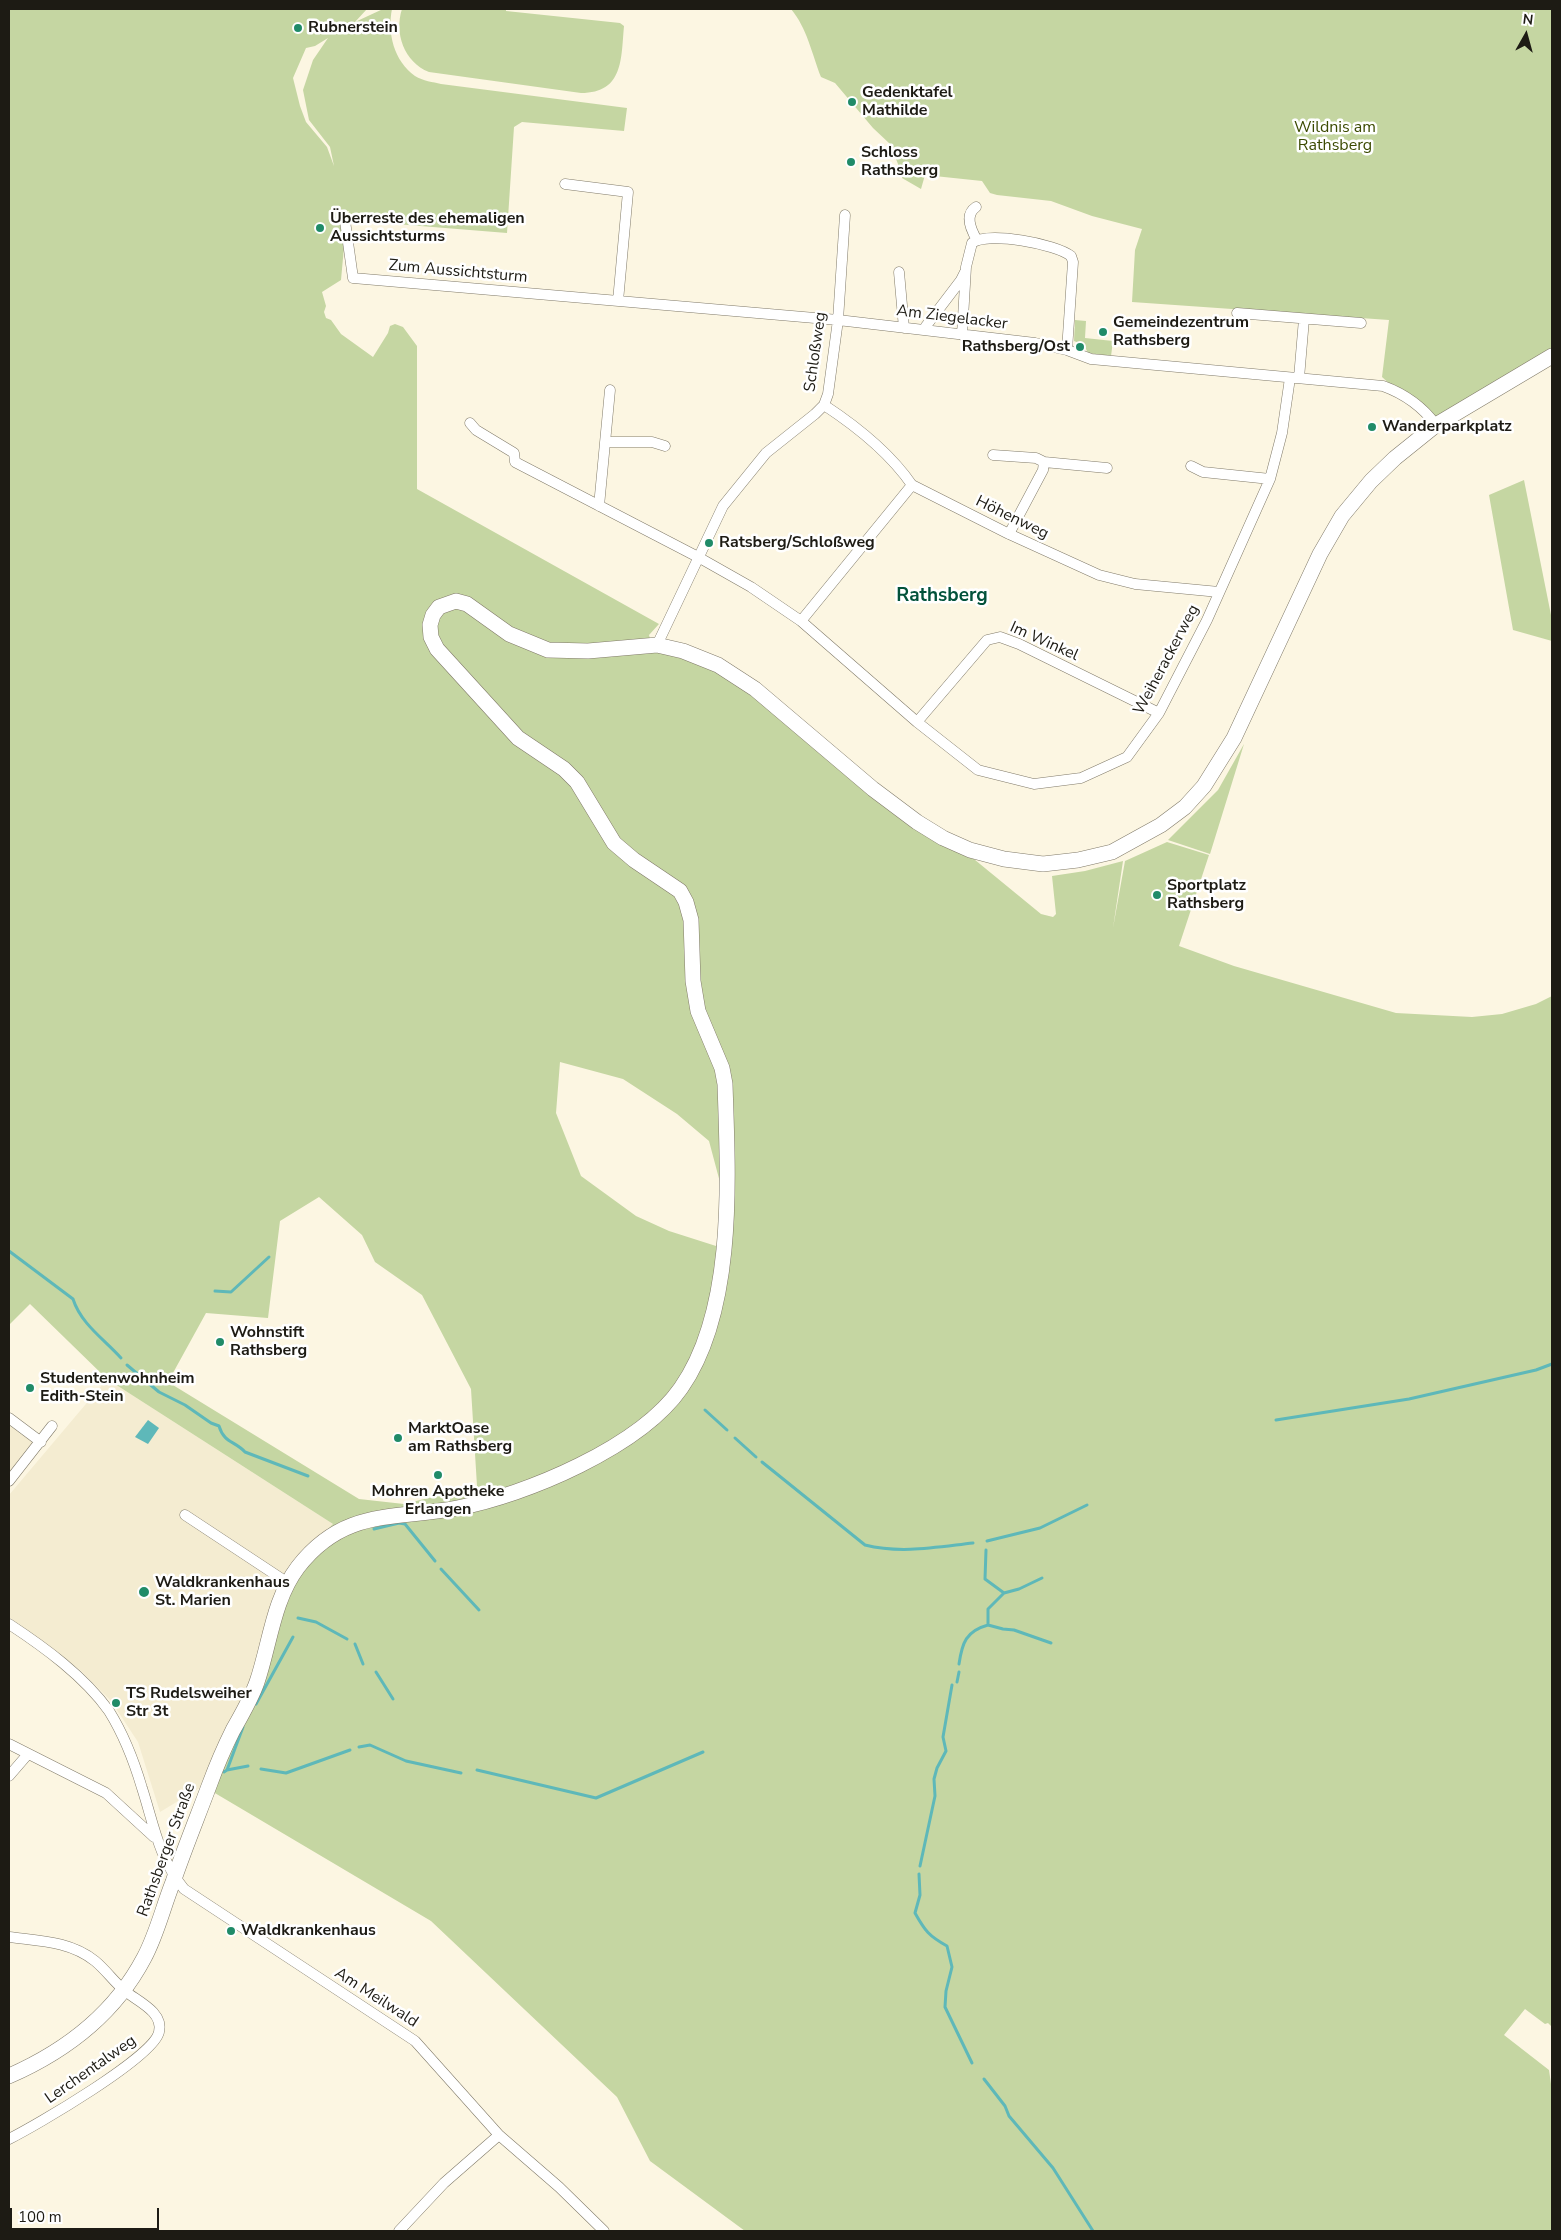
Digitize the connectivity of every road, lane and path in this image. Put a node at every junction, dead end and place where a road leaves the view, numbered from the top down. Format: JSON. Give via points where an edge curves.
{"nodes":[{"id":1,"x":565,"y":184,"type":"dead end"},
{"id":2,"x":976,"y":207,"type":"dead end"},
{"id":3,"x":845,"y":215,"type":"dead end"},
{"id":4,"x":345,"y":221,"type":"dead end"},
{"id":5,"x":977,"y":240,"type":"junction"},
{"id":6,"x":966,"y":267,"type":"junction"},
{"id":7,"x":899,"y":272,"type":"dead end"},
{"id":8,"x":618,"y":301,"type":"junction"},
{"id":9,"x":1238,"y":313,"type":"dead end"},
{"id":10,"x":1304,"y":319,"type":"junction"},
{"id":11,"x":838,"y":320,"type":"junction"},
{"id":12,"x":1361,"y":323,"type":"dead end"},
{"id":13,"x":904,"y":328,"type":"junction"},
{"id":14,"x":925,"y":330,"type":"junction"},
{"id":15,"x":962,"y":335,"type":"junction"},
{"id":16,"x":1068,"y":350,"type":"junction"},
{"id":17,"x":1552,"y":356,"type":"edge"},
{"id":18,"x":1295,"y":378,"type":"junction"},
{"id":19,"x":610,"y":390,"type":"dead end"},
{"id":20,"x":824,"y":405,"type":"junction"},
{"id":21,"x":470,"y":423,"type":"dead end"},
{"id":22,"x":1436,"y":425,"type":"junction"},
{"id":23,"x":605,"y":442,"type":"junction"},
{"id":24,"x":665,"y":446,"type":"dead end"},
{"id":25,"x":993,"y":455,"type":"dead end"},
{"id":26,"x":1044,"y":462,"type":"junction"},
{"id":27,"x":1191,"y":466,"type":"dead end"},
{"id":28,"x":1107,"y":468,"type":"dead end"},
{"id":29,"x":1270,"y":479,"type":"junction"},
{"id":30,"x":912,"y":485,"type":"junction"},
{"id":31,"x":598,"y":506,"type":"junction"},
{"id":32,"x":1009,"y":534,"type":"junction"},
{"id":33,"x":698,"y":557,"type":"junction"},
{"id":34,"x":1219,"y":592,"type":"junction"},
{"id":35,"x":800,"y":621,"type":"junction"},
{"id":36,"x":656,"y":646,"type":"junction"},
{"id":37,"x":1159,"y":713,"type":"junction"},
{"id":38,"x":916,"y":722,"type":"junction"},
{"id":39,"x":9,"y":1418,"type":"edge"},
{"id":40,"x":52,"y":1426,"type":"dead end"},
{"id":41,"x":40,"y":1442,"type":"junction"},
{"id":42,"x":9,"y":1481,"type":"edge"},
{"id":43,"x":185,"y":1515,"type":"dead end"},
{"id":44,"x":288,"y":1583,"type":"junction"},
{"id":45,"x":9,"y":1624,"type":"edge"},
{"id":46,"x":9,"y":1744,"type":"edge"},
{"id":47,"x":28,"y":1754,"type":"junction"},
{"id":48,"x":9,"y":1776,"type":"edge"},
{"id":49,"x":155,"y":1838,"type":"junction"},
{"id":50,"x":174,"y":1877,"type":"junction"},
{"id":51,"x":9,"y":1937,"type":"edge"},
{"id":52,"x":124,"y":1990,"type":"junction"},
{"id":53,"x":9,"y":2076,"type":"edge"},
{"id":54,"x":499,"y":2135,"type":"junction"},
{"id":55,"x":9,"y":2139,"type":"edge"},
{"id":56,"x":399,"y":2231,"type":"edge"},
{"id":57,"x":604,"y":2231,"type":"edge"}],
"edges":[{"from":1,"to":8,"type":"street","via":[[628,192]]},
{"from":2,"to":5,"type":"street","via":[[969,216]]},
{"from":3,"to":11,"type":"street","name":"Schloßweg"},
{"from":4,"to":8,"type":"street","name":"Zum Aussichtsturm","via":[[353,278]]},
{"from":5,"to":6,"type":"street","via":[[972,243]]},
{"from":5,"to":16,"type":"street","via":[[1019,240],[1056,248],[1071,256]]},
{"from":6,"to":14,"type":"street","via":[[961,280]]},
{"from":6,"to":15,"type":"street"},
{"from":7,"to":13,"type":"street"},
{"from":8,"to":11,"type":"street","name":"Zum Aussichtsturm"},
{"from":9,"to":10,"type":"street"},
{"from":10,"to":12,"type":"street"},
{"from":10,"to":18,"type":"street"},
{"from":11,"to":13,"type":"street","name":"Am Ziegelacker"},
{"from":11,"to":20,"type":"street","name":"Schloßweg"},
{"from":13,"to":14,"type":"street","name":"Am Ziegelacker"},
{"from":14,"to":15,"type":"street","name":"Am Ziegelacker"},
{"from":15,"to":16,"type":"street","name":"Am Ziegelacker"},
{"from":16,"to":18,"type":"street","name":"Am Ziegelacker","via":[[1091,359]]},
{"from":17,"to":22,"type":"street"},
{"from":18,"to":22,"type":"street","name":"Am Ziegelacker","via":[[1383,386],[1412,400]]},
{"from":18,"to":29,"type":"street","name":"Weiherackerweg"},
{"from":19,"to":23,"type":"street"},
{"from":20,"to":30,"type":"street","name":"Höhenweg","via":[[882,450]]},
{"from":20,"to":33,"type":"street","name":"Schloßweg","via":[[766,453],[724,506]]},
{"from":21,"to":31,"type":"street","name":"Weiherackerweg","via":[[514,453],[515,462]]},
{"from":22,"to":36,"type":"street","via":[[1371,481],[1342,516],[1320,554],[1234,738],[1204,786],[1185,807],[1161,825],[1112,852],[1043,864],[1004,859],[970,850],[943,838],[873,789],[755,689],[718,665],[683,651]]},
{"from":23,"to":24,"type":"street","via":[[652,442]]},
{"from":23,"to":31,"type":"street"},
{"from":25,"to":26,"type":"street","via":[[1036,458]]},
{"from":26,"to":28,"type":"street"},
{"from":26,"to":32,"type":"street","via":[[1043,470]]},
{"from":27,"to":29,"type":"street","via":[[1203,472]]},
{"from":29,"to":34,"type":"street","name":"Weiherackerweg"},
{"from":30,"to":32,"type":"street","name":"Höhenweg"},
{"from":30,"to":35,"type":"street"},
{"from":31,"to":33,"type":"street","name":"Weiherackerweg"},
{"from":32,"to":34,"type":"street","name":"Höhenweg","via":[[1115,580]]},
{"from":33,"to":35,"type":"street","name":"Weiherackerweg","via":[[751,587]]},
{"from":33,"to":36,"type":"street","name":"Schloßweg"},
{"from":34,"to":37,"type":"street","name":"Weiherackerweg"},
{"from":35,"to":38,"type":"street","name":"Weiherackerweg"},
{"from":36,"to":44,"type":"street","name":"Rathsberger Straße","via":[[548,650],[509,634],[467,604],[456,602],[444,604],[436,610],[430,630],[434,644],[527,746],[564,769],[577,782],[614,843],[680,891],[686,902],[691,920],[693,981],[698,1011],[722,1068],[725,1084],[726,1221],[723,1263],[716,1305],[693,1366],[666,1406],[646,1424],[597,1456],[498,1499],[361,1521],[329,1537],[298,1567]]},
{"from":37,"to":38,"type":"street","name":"Weiherackerweg","via":[[1126,757],[1081,778],[1034,784],[978,770]]},
{"from":37,"to":38,"type":"street","name":"Im Winkel","via":[[1000,637],[987,640]]},
{"from":39,"to":41,"type":"street"},
{"from":40,"to":41,"type":"street"},
{"from":41,"to":42,"type":"street"},
{"from":43,"to":44,"type":"street"},
{"from":44,"to":50,"type":"street","name":"Rathsberger Straße","via":[[273,1622],[256,1686],[218,1762]]},
{"from":45,"to":49,"type":"street","via":[[79,1677],[108,1711],[130,1750]]},
{"from":46,"to":47,"type":"street"},
{"from":47,"to":48,"type":"street"},
{"from":47,"to":49,"type":"street","via":[[106,1793]]},
{"from":49,"to":50,"type":"street","name":"Am Meilwald"},
{"from":50,"to":52,"type":"street","name":"Rathsberger Straße","via":[[144,1957]]},
{"from":50,"to":54,"type":"street","name":"Am Meilwald","via":[[184,1889],[235,1924],[409,2036]]},
{"from":51,"to":52,"type":"street","name":"Lerchentalweg","via":[[72,1946],[96,1961]]},
{"from":52,"to":53,"type":"street","name":"Rathsberger Straße","via":[[106,2013],[80,2035]]},
{"from":52,"to":55,"type":"street","name":"Lerchentalweg","via":[[154,2012],[160,2032],[152,2045],[110,2078],[44,2121]]},
{"from":54,"to":56,"type":"street","via":[[444,2183]]},
{"from":54,"to":57,"type":"street","name":"Am Meilwald"}]}
